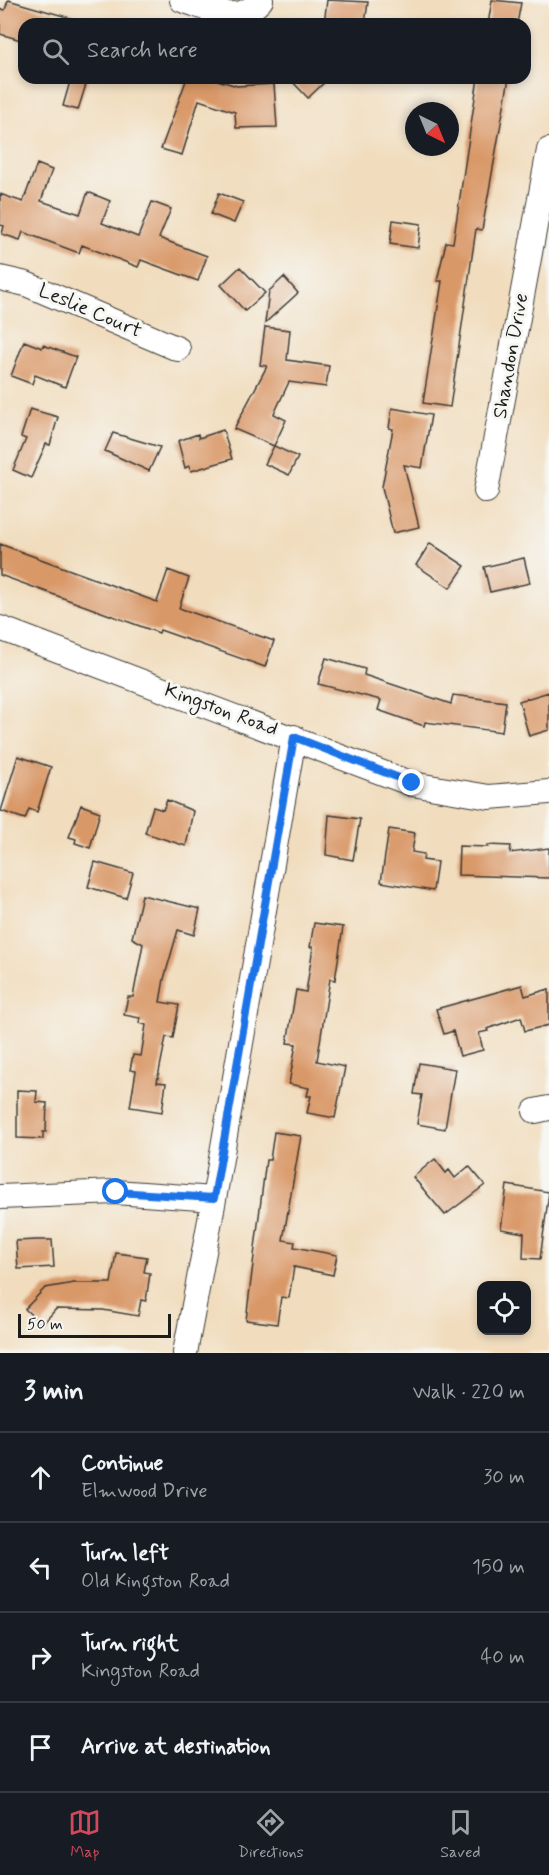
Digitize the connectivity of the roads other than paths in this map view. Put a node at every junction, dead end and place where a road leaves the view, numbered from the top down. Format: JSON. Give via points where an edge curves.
{"nodes":[{"id":1,"x":182,"y":0,"type":"edge"},
{"id":2,"x":261,"y":0,"type":"edge"},
{"id":3,"x":549,"y":150,"type":"edge"},
{"id":4,"x":0,"y":278,"type":"edge"},
{"id":5,"x":178,"y":349,"type":"dead end"},
{"id":6,"x":486,"y":491,"type":"dead end"},
{"id":7,"x":0,"y":628,"type":"edge"},
{"id":8,"x":294,"y":737,"type":"junction"},
{"id":9,"x":549,"y":792,"type":"edge"},
{"id":10,"x":0,"y":1197,"type":"edge"},
{"id":11,"x":214,"y":1198,"type":"junction"},
{"id":12,"x":185,"y":1353,"type":"edge"}],
"edges":[{"from":1,"to":2,"type":"street","via":[[233,16],[251,11]]},
{"from":3,"to":6,"type":"street","name":"Shandon Drive"},
{"from":4,"to":5,"type":"street","name":"Leslie Court","via":[[26,284]]},
{"from":7,"to":8,"type":"street","name":"Kingston Road"},
{"from":8,"to":9,"type":"street","name":"Kingston Road","via":[[412,783],[489,797]]},
{"from":8,"to":11,"type":"street"},
{"from":10,"to":11,"type":"street","via":[[116,1192]]},
{"from":11,"to":12,"type":"street"}]}
